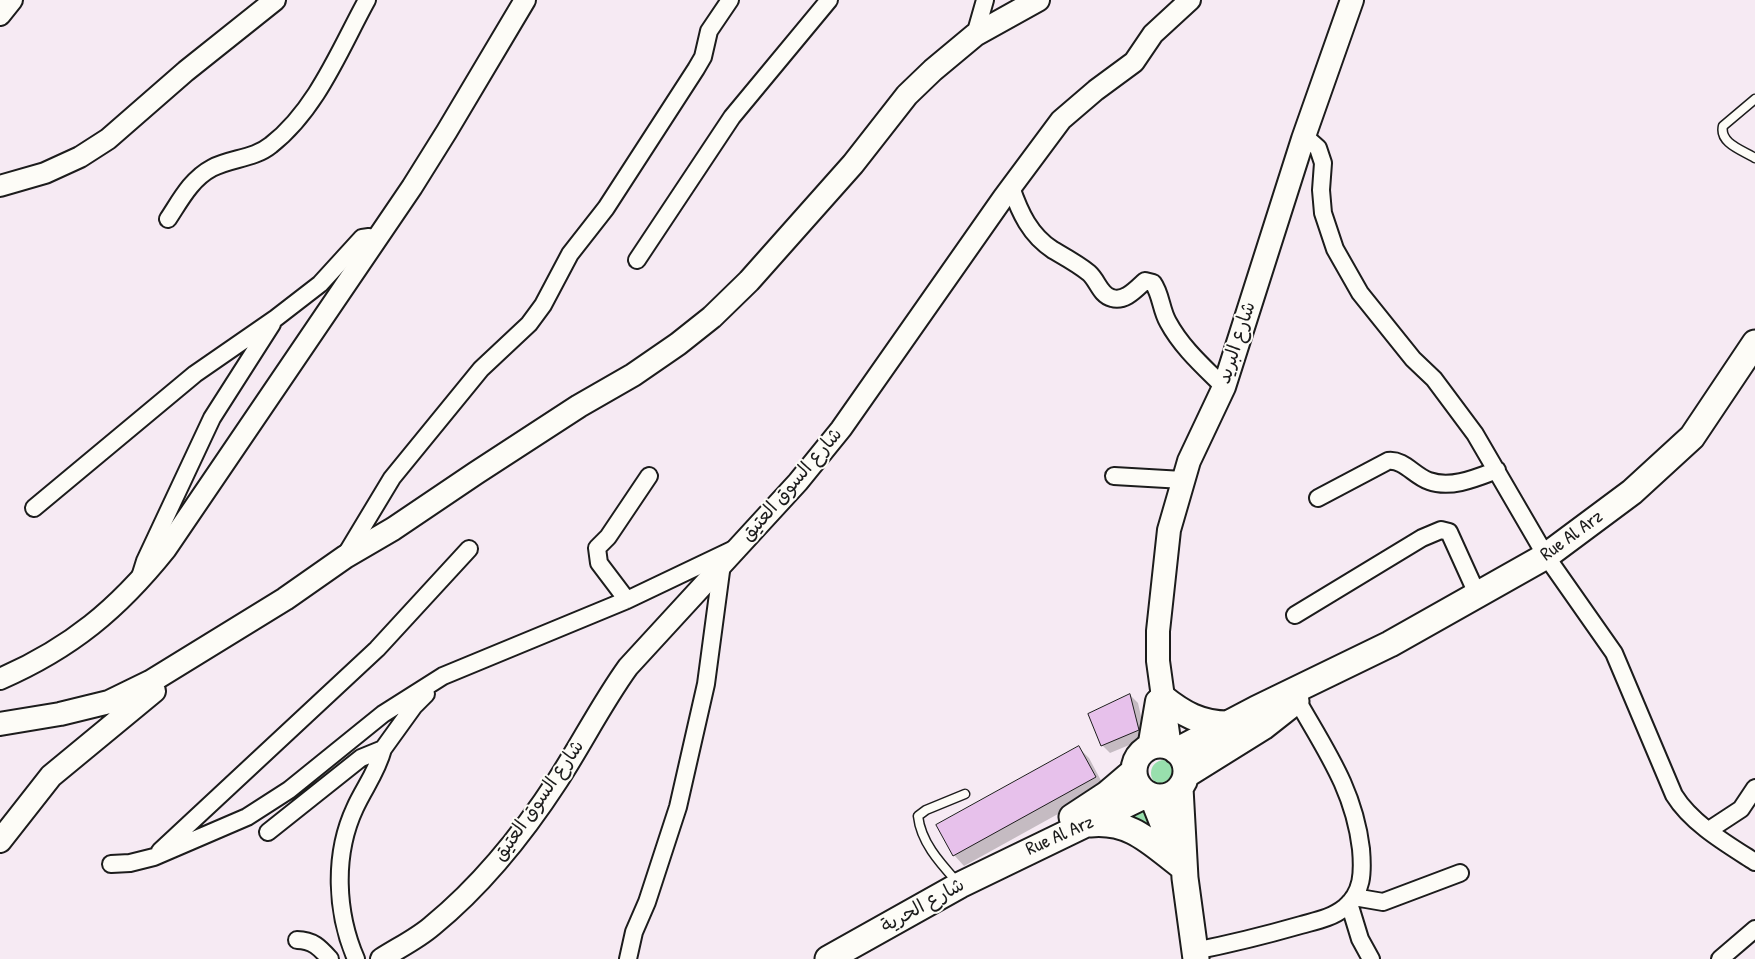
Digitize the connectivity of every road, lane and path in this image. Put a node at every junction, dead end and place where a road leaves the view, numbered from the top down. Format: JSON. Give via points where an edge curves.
{"nodes":[{"id":1,"x":12,"y":0,"type":"edge"},
{"id":2,"x":275,"y":0,"type":"edge"},
{"id":3,"x":367,"y":0,"type":"edge"},
{"id":4,"x":525,"y":0,"type":"edge"},
{"id":5,"x":730,"y":0,"type":"edge"},
{"id":6,"x":829,"y":0,"type":"edge"},
{"id":7,"x":985,"y":0,"type":"edge"},
{"id":8,"x":1038,"y":0,"type":"edge"},
{"id":9,"x":1190,"y":0,"type":"edge"},
{"id":10,"x":1352,"y":0,"type":"edge"},
{"id":11,"x":0,"y":14,"type":"edge"},
{"id":12,"x":975,"y":35,"type":"junction"},
{"id":13,"x":1755,"y":99,"type":"edge"},
{"id":14,"x":1303,"y":139,"type":"junction"},
{"id":15,"x":1755,"y":158,"type":"edge"},
{"id":16,"x":0,"y":186,"type":"edge"},
{"id":17,"x":1011,"y":187,"type":"junction"},
{"id":18,"x":168,"y":219,"type":"dead end"},
{"id":19,"x":374,"y":242,"type":"junction"},
{"id":20,"x":637,"y":260,"type":"dead end"},
{"id":21,"x":276,"y":318,"type":"junction"},
{"id":22,"x":1755,"y":343,"type":"edge"},
{"id":23,"x":1224,"y":387,"type":"junction"},
{"id":24,"x":1496,"y":470,"type":"junction"},
{"id":25,"x":649,"y":476,"type":"dead end"},
{"id":26,"x":1114,"y":476,"type":"dead end"},
{"id":27,"x":1183,"y":480,"type":"junction"},
{"id":28,"x":1318,"y":498,"type":"dead end"},
{"id":29,"x":34,"y":508,"type":"dead end"},
{"id":30,"x":739,"y":547,"type":"junction"},
{"id":31,"x":470,"y":549,"type":"dead end"},
{"id":32,"x":1546,"y":556,"type":"junction"},
{"id":33,"x":345,"y":557,"type":"junction"},
{"id":34,"x":722,"y":564,"type":"junction"},
{"id":35,"x":138,"y":584,"type":"junction"},
{"id":36,"x":1478,"y":596,"type":"junction"},
{"id":37,"x":627,"y":600,"type":"junction"},
{"id":38,"x":1295,"y":616,"type":"dead end"},
{"id":39,"x":190,"y":655,"type":"junction"},
{"id":40,"x":1338,"y":670,"type":"junction"},
{"id":41,"x":443,"y":676,"type":"junction"},
{"id":42,"x":0,"y":679,"type":"edge"},
{"id":43,"x":1161,"y":694,"type":"junction"},
{"id":44,"x":1297,"y":700,"type":"junction"},
{"id":45,"x":0,"y":724,"type":"edge"},
{"id":46,"x":1228,"y":724,"type":"junction"},
{"id":47,"x":382,"y":749,"type":"junction"},
{"id":48,"x":1165,"y":749,"type":"junction"},
{"id":49,"x":1134,"y":771,"type":"junction"},
{"id":50,"x":1183,"y":782,"type":"junction"},
{"id":51,"x":1755,"y":788,"type":"edge"},
{"id":52,"x":965,"y":794,"type":"dead end"},
{"id":53,"x":1150,"y":795,"type":"junction"},
{"id":54,"x":1088,"y":825,"type":"junction"},
{"id":55,"x":1709,"y":830,"type":"junction"},
{"id":56,"x":268,"y":832,"type":"dead end"},
{"id":57,"x":0,"y":841,"type":"edge"},
{"id":58,"x":1019,"y":854,"type":"junction"},
{"id":59,"x":154,"y":857,"type":"junction"},
{"id":60,"x":1755,"y":862,"type":"edge"},
{"id":61,"x":111,"y":864,"type":"dead end"},
{"id":62,"x":1182,"y":871,"type":"junction"},
{"id":63,"x":1460,"y":872,"type":"dead end"},
{"id":64,"x":960,"y":885,"type":"junction"},
{"id":65,"x":1351,"y":900,"type":"junction"},
{"id":66,"x":1755,"y":928,"type":"edge"},
{"id":67,"x":297,"y":940,"type":"dead end"},
{"id":68,"x":1195,"y":955,"type":"edge"},
{"id":69,"x":330,"y":959,"type":"edge"},
{"id":70,"x":356,"y":959,"type":"edge"},
{"id":71,"x":381,"y":959,"type":"edge"},
{"id":72,"x":628,"y":959,"type":"edge"},
{"id":73,"x":828,"y":959,"type":"edge"},
{"id":74,"x":1371,"y":959,"type":"edge"},
{"id":75,"x":1720,"y":959,"type":"edge"}],
"edges":[{"from":1,"to":11,"type":"street"},
{"from":2,"to":16,"type":"street","via":[[108,139],[80,157],[45,173]]},
{"from":3,"to":18,"type":"street","via":[[313,98],[282,134],[261,152],[212,168],[188,187]]},
{"from":4,"to":19,"type":"street","via":[[447,131]]},
{"from":5,"to":33,"type":"street","via":[[709,31],[696,69],[606,208],[570,254],[543,305],[529,324],[481,369],[392,478]]},
{"from":6,"to":20,"type":"street","via":[[732,117]]},
{"from":7,"to":12,"type":"street"},
{"from":8,"to":12,"type":"main road"},
{"from":9,"to":17,"type":"street","name":"شارع السوق العتيق","via":[[1153,34],[1134,62],[1061,120]]},
{"from":10,"to":14,"type":"main road","name":"شارع البريد"},
{"from":12,"to":33,"type":"main road","via":[[907,95],[794,233],[712,317],[633,375],[579,406],[393,530]]},
{"from":13,"to":15,"type":"lane","via":[[1722,126],[1721,132],[1726,141]]},
{"from":14,"to":23,"type":"main road","name":"شارع البريد"},
{"from":14,"to":24,"type":"street","via":[[1318,148],[1323,164],[1323,213],[1335,249],[1360,293],[1458,410]]},
{"from":17,"to":23,"type":"street","via":[[1030,231],[1090,274],[1102,292],[1112,298],[1125,297],[1145,281],[1152,282],[1174,332]]},
{"from":17,"to":30,"type":"street","name":"شارع السوق العتيق","via":[[841,429]]},
{"from":19,"to":21,"type":"street","via":[[369,237],[362,238],[320,284]]},
{"from":19,"to":35,"type":"street","via":[[166,549]]},
{"from":21,"to":29,"type":"street","via":[[195,374]]},
{"from":21,"to":35,"type":"street","via":[[212,418],[145,561]]},
{"from":22,"to":32,"type":"main road","name":"Rue Al Arz","via":[[1692,437],[1632,492]]},
{"from":23,"to":27,"type":"main road","name":"شارع البريد","via":[[1189,460]]},
{"from":24,"to":28,"type":"street","via":[[1443,484],[1414,474],[1401,462],[1388,461]]},
{"from":24,"to":32,"type":"street"},
{"from":25,"to":37,"type":"street","via":[[597,548],[599,563]]},
{"from":26,"to":27,"type":"street"},
{"from":27,"to":43,"type":"main road","name":"شارع البريد","via":[[1169,530],[1158,631]]},
{"from":30,"to":34,"type":"street","name":"شارع السوق العتيق"},
{"from":30,"to":37,"type":"street"},
{"from":31,"to":59,"type":"street","via":[[357,667]]},
{"from":32,"to":36,"type":"main road","name":"Rue Al Arz"},
{"from":32,"to":55,"type":"street","via":[[1614,653],[1674,795]]},
{"from":33,"to":39,"type":"main road","via":[[285,599]]},
{"from":34,"to":71,"type":"street","name":"شارع السوق العتيق","via":[[628,667],[606,697],[557,781],[498,862],[430,927]]},
{"from":34,"to":72,"type":"street","via":[[706,684],[678,807],[634,932]]},
{"from":35,"to":42,"type":"street","via":[[79,637]]},
{"from":36,"to":38,"type":"street","via":[[1448,532],[1441,530],[1422,538]]},
{"from":36,"to":40,"type":"main road","name":"Rue Al Arz"},
{"from":37,"to":41,"type":"street"},
{"from":39,"to":45,"type":"main road","via":[[150,682],[108,702]]},
{"from":39,"to":57,"type":"main road","via":[[150,694],[52,776]]},
{"from":40,"to":44,"type":"main road","name":"Rue Al Arz"},
{"from":40,"to":46,"type":"main road","name":"Rue Al Arz"},
{"from":41,"to":47,"type":"street","via":[[414,706]]},
{"from":41,"to":59,"type":"street","via":[[383,714],[289,790],[248,816]]},
{"from":43,"to":46,"type":"main road","via":[[1177,710],[1203,722]]},
{"from":43,"to":48,"type":"main road","name":"شارع البريد"},
{"from":44,"to":50,"type":"main road","name":"Rue Al Arz"},
{"from":44,"to":65,"type":"street","via":[[1332,757],[1358,822],[1364,870],[1361,884]]},
{"from":46,"to":48,"type":"main road","name":"Rue Al Arz"},
{"from":47,"to":56,"type":"street","via":[[362,758]]},
{"from":47,"to":70,"type":"street","via":[[375,772],[355,808],[339,862],[346,930]]},
{"from":48,"to":49,"type":"main road","via":[[1140,755]]},
{"from":48,"to":50,"type":"main road","via":[[1184,762]]},
{"from":49,"to":53,"type":"main road","via":[[1137,782]]},
{"from":49,"to":58,"type":"main road","name":"Rue Al Arz","via":[[1107,794]]},
{"from":50,"to":53,"type":"main road","via":[[1164,797]]},
{"from":50,"to":62,"type":"main road"},
{"from":51,"to":55,"type":"street","via":[[1740,809]]},
{"from":52,"to":64,"type":"lane","via":[[918,816],[927,843]]},
{"from":53,"to":54,"type":"main road","name":"Rue Al Arz"},
{"from":53,"to":62,"type":"main road"},
{"from":54,"to":58,"type":"main road","name":"Rue Al Arz"},
{"from":54,"to":62,"type":"main road","via":[[1108,822],[1132,830]]},
{"from":55,"to":60,"type":"street"},
{"from":58,"to":64,"type":"main road","name":"شارع الحرية"},
{"from":59,"to":61,"type":"street"},
{"from":62,"to":68,"type":"main road"},
{"from":63,"to":65,"type":"street","via":[[1383,902]]},
{"from":64,"to":73,"type":"main road","name":"شارع الحرية"},
{"from":65,"to":68,"type":"street","via":[[1328,917]]},
{"from":65,"to":74,"type":"street","via":[[1360,939]]},
{"from":66,"to":75,"type":"street"},
{"from":67,"to":69,"type":"street","via":[[315,944]]}]}
